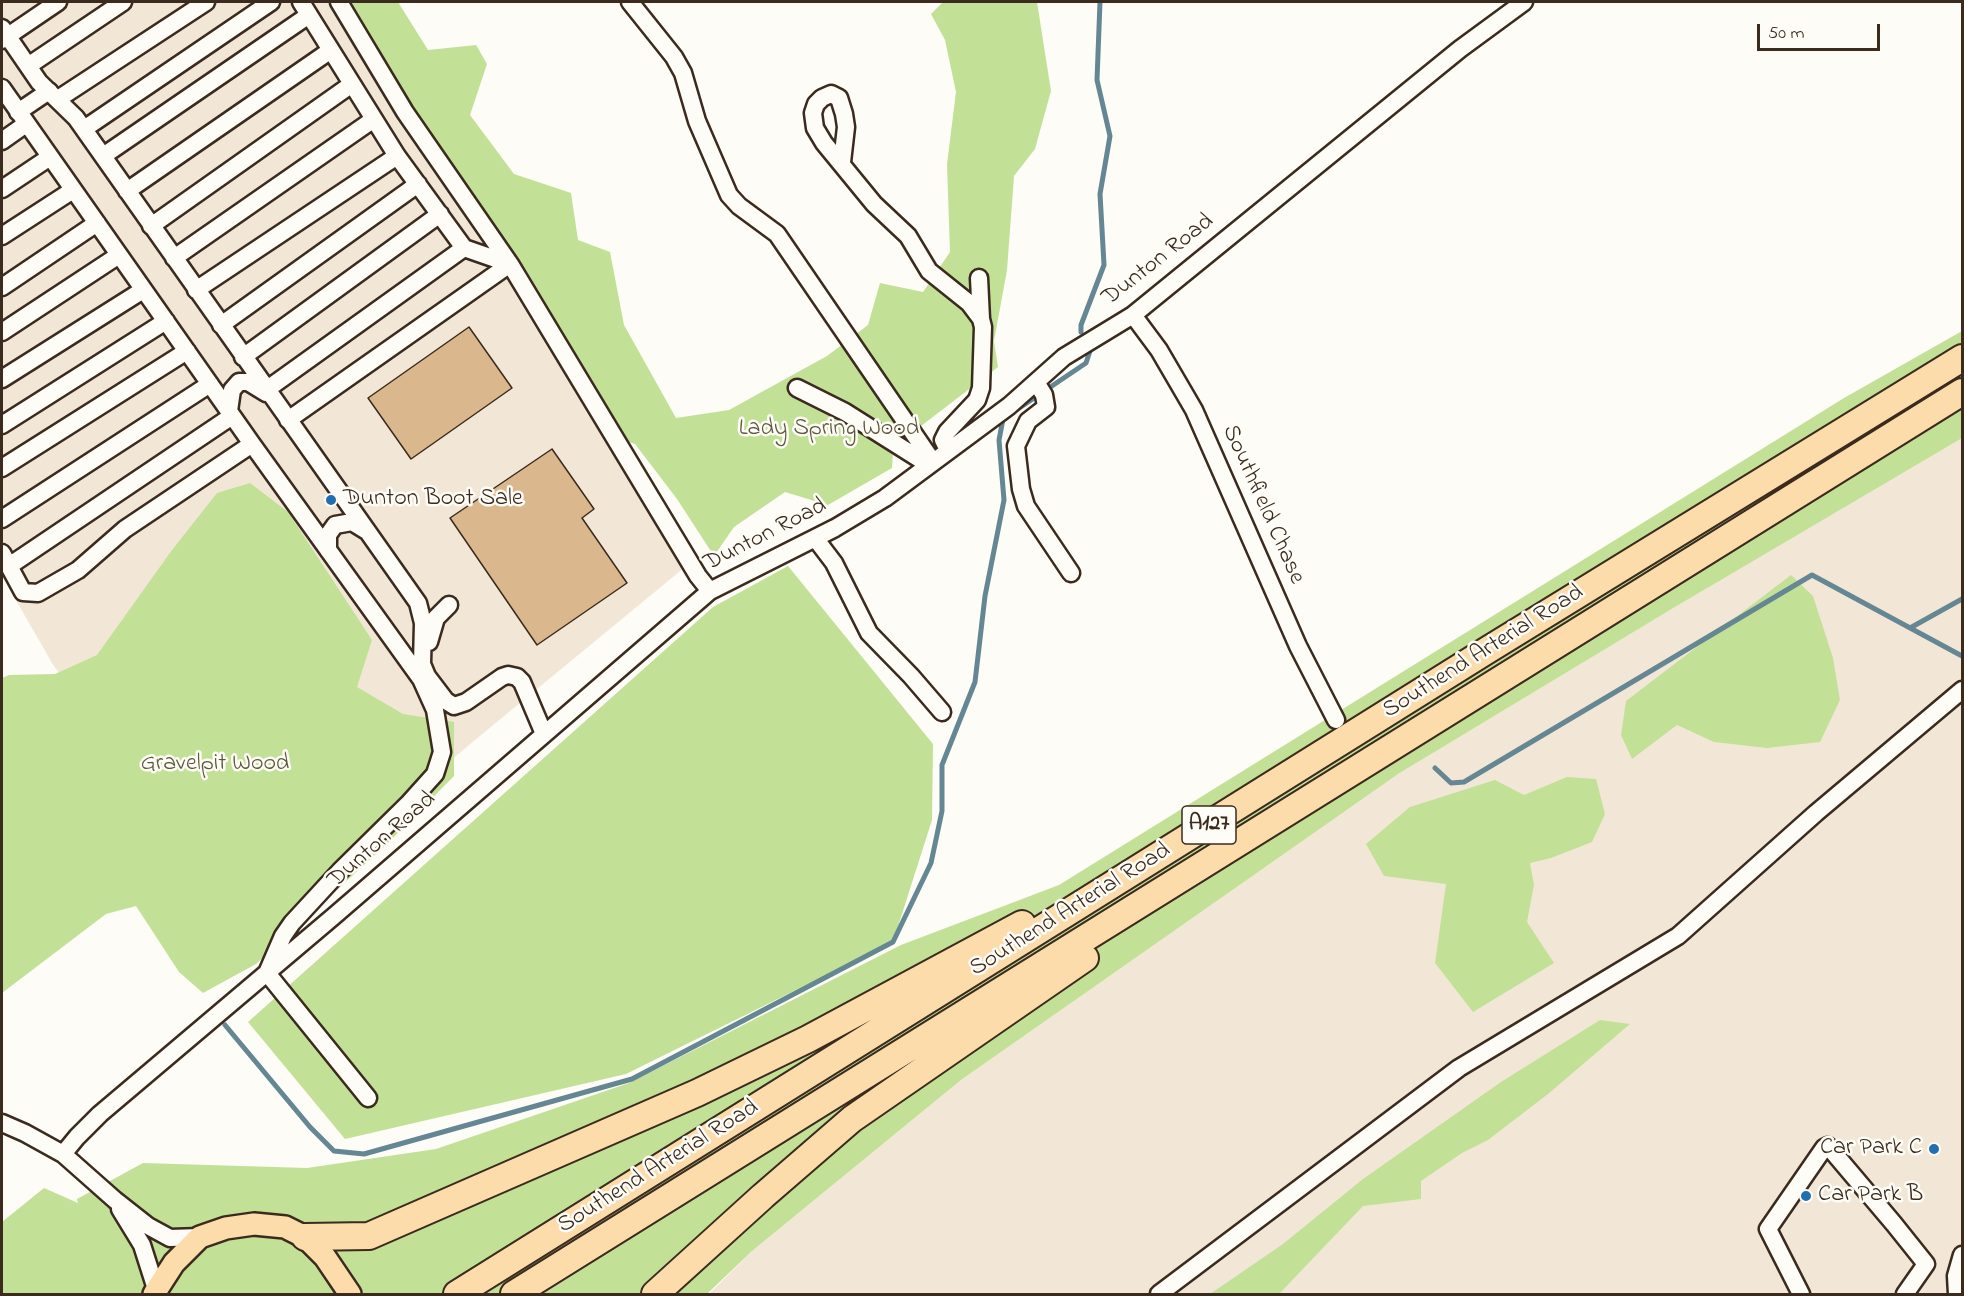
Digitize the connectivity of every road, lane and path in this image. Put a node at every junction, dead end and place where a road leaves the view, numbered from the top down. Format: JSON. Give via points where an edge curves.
{"nodes":[{"id":1,"x":58,"y":2,"type":"edge"},
{"id":2,"x":123,"y":2,"type":"edge"},
{"id":3,"x":206,"y":2,"type":"edge"},
{"id":4,"x":271,"y":2,"type":"edge"},
{"id":5,"x":339,"y":2,"type":"edge"},
{"id":6,"x":630,"y":2,"type":"edge"},
{"id":7,"x":1524,"y":2,"type":"edge"},
{"id":8,"x":305,"y":8,"type":"edge"},
{"id":9,"x":3,"y":34,"type":"edge"},
{"id":10,"x":331,"y":50,"type":"junction"},
{"id":11,"x":28,"y":66,"type":"junction"},
{"id":12,"x":352,"y":84,"type":"junction"},
{"id":13,"x":2,"y":91,"type":"edge"},
{"id":14,"x":53,"y":95,"type":"junction"},
{"id":15,"x":22,"y":118,"type":"junction"},
{"id":16,"x":374,"y":119,"type":"junction"},
{"id":17,"x":84,"y":129,"type":"junction"},
{"id":18,"x":2,"y":141,"type":"edge"},
{"id":19,"x":103,"y":156,"type":"junction"},
{"id":20,"x":397,"y":156,"type":"junction"},
{"id":21,"x":50,"y":157,"type":"junction"},
{"id":22,"x":842,"y":162,"type":"dead end"},
{"id":23,"x":418,"y":184,"type":"junction"},
{"id":24,"x":2,"y":189,"type":"edge"},
{"id":25,"x":73,"y":190,"type":"junction"},
{"id":26,"x":127,"y":191,"type":"junction"},
{"id":27,"x":440,"y":214,"type":"junction"},
{"id":28,"x":97,"y":223,"type":"junction"},
{"id":29,"x":151,"y":225,"type":"junction"},
{"id":30,"x":2,"y":236,"type":"edge"},
{"id":31,"x":464,"y":248,"type":"junction"},
{"id":32,"x":119,"y":255,"type":"junction"},
{"id":33,"x":174,"y":258,"type":"junction"},
{"id":34,"x":510,"y":264,"type":"junction"},
{"id":35,"x":979,"y":278,"type":"dead end"},
{"id":36,"x":2,"y":286,"type":"edge"},
{"id":37,"x":143,"y":290,"type":"junction"},
{"id":38,"x":196,"y":290,"type":"junction"},
{"id":39,"x":1132,"y":315,"type":"junction"},
{"id":40,"x":981,"y":319,"type":"junction"},
{"id":41,"x":166,"y":321,"type":"junction"},
{"id":42,"x":220,"y":325,"type":"junction"},
{"id":43,"x":2,"y":332,"type":"edge"},
{"id":44,"x":187,"y":351,"type":"junction"},
{"id":45,"x":243,"y":357,"type":"junction"},
{"id":46,"x":1962,"y":358,"type":"edge"},
{"id":47,"x":2,"y":379,"type":"edge"},
{"id":48,"x":1036,"y":382,"type":"junction"},
{"id":49,"x":210,"y":384,"type":"junction"},
{"id":50,"x":798,"y":388,"type":"dead end"},
{"id":51,"x":1962,"y":392,"type":"edge"},
{"id":52,"x":268,"y":393,"type":"junction"},
{"id":53,"x":231,"y":413,"type":"junction"},
{"id":54,"x":288,"y":420,"type":"junction"},
{"id":55,"x":2,"y":425,"type":"edge"},
{"id":56,"x":252,"y":444,"type":"junction"},
{"id":57,"x":948,"y":450,"type":"junction"},
{"id":58,"x":931,"y":463,"type":"junction"},
{"id":59,"x":2,"y":468,"type":"edge"},
{"id":60,"x":2,"y":519,"type":"edge"},
{"id":61,"x":367,"y":532,"type":"junction"},
{"id":62,"x":815,"y":538,"type":"junction"},
{"id":63,"x":328,"y":549,"type":"junction"},
{"id":64,"x":5,"y":560,"type":"edge"},
{"id":65,"x":1071,"y":573,"type":"dead end"},
{"id":66,"x":710,"y":591,"type":"junction"},
{"id":67,"x":449,"y":605,"type":"dead end"},
{"id":68,"x":427,"y":676,"type":"junction"},
{"id":69,"x":1962,"y":690,"type":"edge"},
{"id":70,"x":942,"y":712,"type":"dead end"},
{"id":71,"x":1341,"y":729,"type":"junction"},
{"id":72,"x":544,"y":734,"type":"junction"},
{"id":73,"x":1280,"y":817,"type":"junction"},
{"id":74,"x":267,"y":973,"type":"junction"},
{"id":75,"x":368,"y":1098,"type":"dead end"},
{"id":76,"x":2,"y":1124,"type":"edge"},
{"id":77,"x":63,"y":1154,"type":"junction"},
{"id":78,"x":115,"y":1200,"type":"junction"},
{"id":79,"x":200,"y":1237,"type":"junction"},
{"id":80,"x":305,"y":1237,"type":"junction"},
{"id":81,"x":1962,"y":1255,"type":"edge"},
{"id":82,"x":347,"y":1290,"type":"edge"},
{"id":83,"x":155,"y":1292,"type":"edge"},
{"id":84,"x":457,"y":1294,"type":"edge"},
{"id":85,"x":514,"y":1294,"type":"edge"},
{"id":86,"x":655,"y":1294,"type":"edge"},
{"id":87,"x":1159,"y":1294,"type":"edge"},
{"id":88,"x":1801,"y":1294,"type":"edge"},
{"id":89,"x":1905,"y":1294,"type":"edge"},
{"id":90,"x":1957,"y":1294,"type":"edge"}],
"edges":[{"from":1,"to":9,"type":"street"},
{"from":2,"to":11,"type":"street"},
{"from":3,"to":14,"type":"street"},
{"from":4,"to":17,"type":"street"},
{"from":5,"to":34,"type":"street","via":[[405,112]]},
{"from":6,"to":58,"type":"street","via":[[683,74],[697,121],[729,195],[777,234]]},
{"from":7,"to":39,"type":"street","name":"Dunton Road"},
{"from":8,"to":10,"type":"street"},
{"from":8,"to":19,"type":"street"},
{"from":9,"to":11,"type":"street"},
{"from":10,"to":12,"type":"street"},
{"from":10,"to":26,"type":"street"},
{"from":11,"to":14,"type":"street"},
{"from":12,"to":16,"type":"street"},
{"from":12,"to":29,"type":"street"},
{"from":13,"to":15,"type":"street"},
{"from":14,"to":15,"type":"street"},
{"from":14,"to":17,"type":"street"},
{"from":15,"to":18,"type":"street"},
{"from":15,"to":21,"type":"street"},
{"from":16,"to":20,"type":"street"},
{"from":16,"to":33,"type":"street"},
{"from":17,"to":19,"type":"street"},
{"from":19,"to":26,"type":"street"},
{"from":20,"to":23,"type":"street"},
{"from":20,"to":38,"type":"street"},
{"from":21,"to":24,"type":"street"},
{"from":21,"to":25,"type":"street"},
{"from":22,"to":40,"type":"street","via":[[874,204],[908,236],[929,271],[969,303]]},
{"from":23,"to":27,"type":"street"},
{"from":23,"to":42,"type":"street"},
{"from":25,"to":28,"type":"street"},
{"from":25,"to":30,"type":"street"},
{"from":26,"to":29,"type":"street"},
{"from":27,"to":31,"type":"street"},
{"from":27,"to":45,"type":"street"},
{"from":28,"to":32,"type":"street"},
{"from":28,"to":36,"type":"street"},
{"from":29,"to":33,"type":"street"},
{"from":31,"to":34,"type":"street"},
{"from":31,"to":52,"type":"street"},
{"from":32,"to":37,"type":"street"},
{"from":32,"to":43,"type":"street"},
{"from":33,"to":38,"type":"street"},
{"from":34,"to":54,"type":"street"},
{"from":34,"to":66,"type":"street"},
{"from":35,"to":40,"type":"street"},
{"from":37,"to":41,"type":"street"},
{"from":37,"to":47,"type":"street"},
{"from":38,"to":42,"type":"street"},
{"from":39,"to":48,"type":"street","name":"Dunton Road","via":[[1064,357]]},
{"from":39,"to":71,"type":"street","name":"Southfield Chase","via":[[1159,350],[1194,410],[1298,646]]},
{"from":40,"to":57,"type":"street","via":[[981,388],[977,400],[947,432],[943,440]]},
{"from":41,"to":44,"type":"street"},
{"from":41,"to":55,"type":"street"},
{"from":42,"to":45,"type":"street"},
{"from":44,"to":49,"type":"street"},
{"from":44,"to":59,"type":"street"},
{"from":45,"to":52,"type":"street"},
{"from":46,"to":71,"type":"highway","name":"Southend Arterial Road","number":"A127"},
{"from":48,"to":57,"type":"street","name":"Dunton Road"},
{"from":48,"to":65,"type":"street","via":[[1046,406],[1028,421],[1017,446],[1021,489],[1026,506]]},
{"from":49,"to":53,"type":"street"},
{"from":49,"to":60,"type":"street"},
{"from":50,"to":58,"type":"street"},
{"from":51,"to":73,"type":"highway","name":"Southend Arterial Road","number":"A127"},
{"from":52,"to":53,"type":"street","via":[[248,382],[239,382],[232,390]]},
{"from":52,"to":54,"type":"street"},
{"from":53,"to":56,"type":"street"},
{"from":53,"to":64,"type":"street"},
{"from":54,"to":61,"type":"street"},
{"from":56,"to":63,"type":"street"},
{"from":56,"to":64,"type":"street","via":[[125,529],[78,570],[45,590],[24,592]]},
{"from":57,"to":58,"type":"street","name":"Dunton Road"},
{"from":58,"to":62,"type":"street","name":"Dunton Road","via":[[885,498]]},
{"from":61,"to":63,"type":"street","via":[[352,522],[335,525],[328,535]]},
{"from":61,"to":68,"type":"street","via":[[420,609],[422,664]]},
{"from":62,"to":66,"type":"street","name":"Dunton Road"},
{"from":62,"to":70,"type":"street","via":[[834,563],[869,633]]},
{"from":63,"to":74,"type":"street","via":[[425,686],[437,717],[442,752],[435,774],[423,789],[292,923],[282,936]]},
{"from":66,"to":72,"type":"street","name":"Dunton Road"},
{"from":67,"to":68,"type":"street","via":[[433,623]]},
{"from":68,"to":72,"type":"street","via":[[454,706],[502,677],[517,677]]},
{"from":69,"to":87,"type":"street","via":[[1678,936],[1459,1068]]},
{"from":71,"to":80,"type":"highway","via":[[1022,924],[698,1093],[369,1236]]},
{"from":71,"to":84,"type":"highway","name":"Southend Arterial Road","number":"A127"},
{"from":72,"to":74,"type":"street","name":"Dunton Road"},
{"from":73,"to":85,"type":"highway","name":"Southend Arterial Road","number":"A127"},
{"from":73,"to":86,"type":"highway","via":[[852,1119]]},
{"from":74,"to":75,"type":"street"},
{"from":74,"to":77,"type":"street","name":"Dunton Road","via":[[100,1114]]},
{"from":76,"to":77,"type":"street"},
{"from":77,"to":78,"type":"street"},
{"from":78,"to":79,"type":"street","via":[[170,1238]]},
{"from":78,"to":83,"type":"street","via":[[142,1245]]},
{"from":79,"to":80,"type":"main road","via":[[254,1224],[285,1227]]},
{"from":79,"to":83,"type":"main road","via":[[174,1263]]},
{"from":80,"to":82,"type":"main road","via":[[325,1257]]},
{"from":81,"to":90,"type":"street","via":[[1956,1276]]},
{"from":88,"to":89,"type":"street","via":[[1768,1229],[1826,1147],[1926,1264]]}]}
